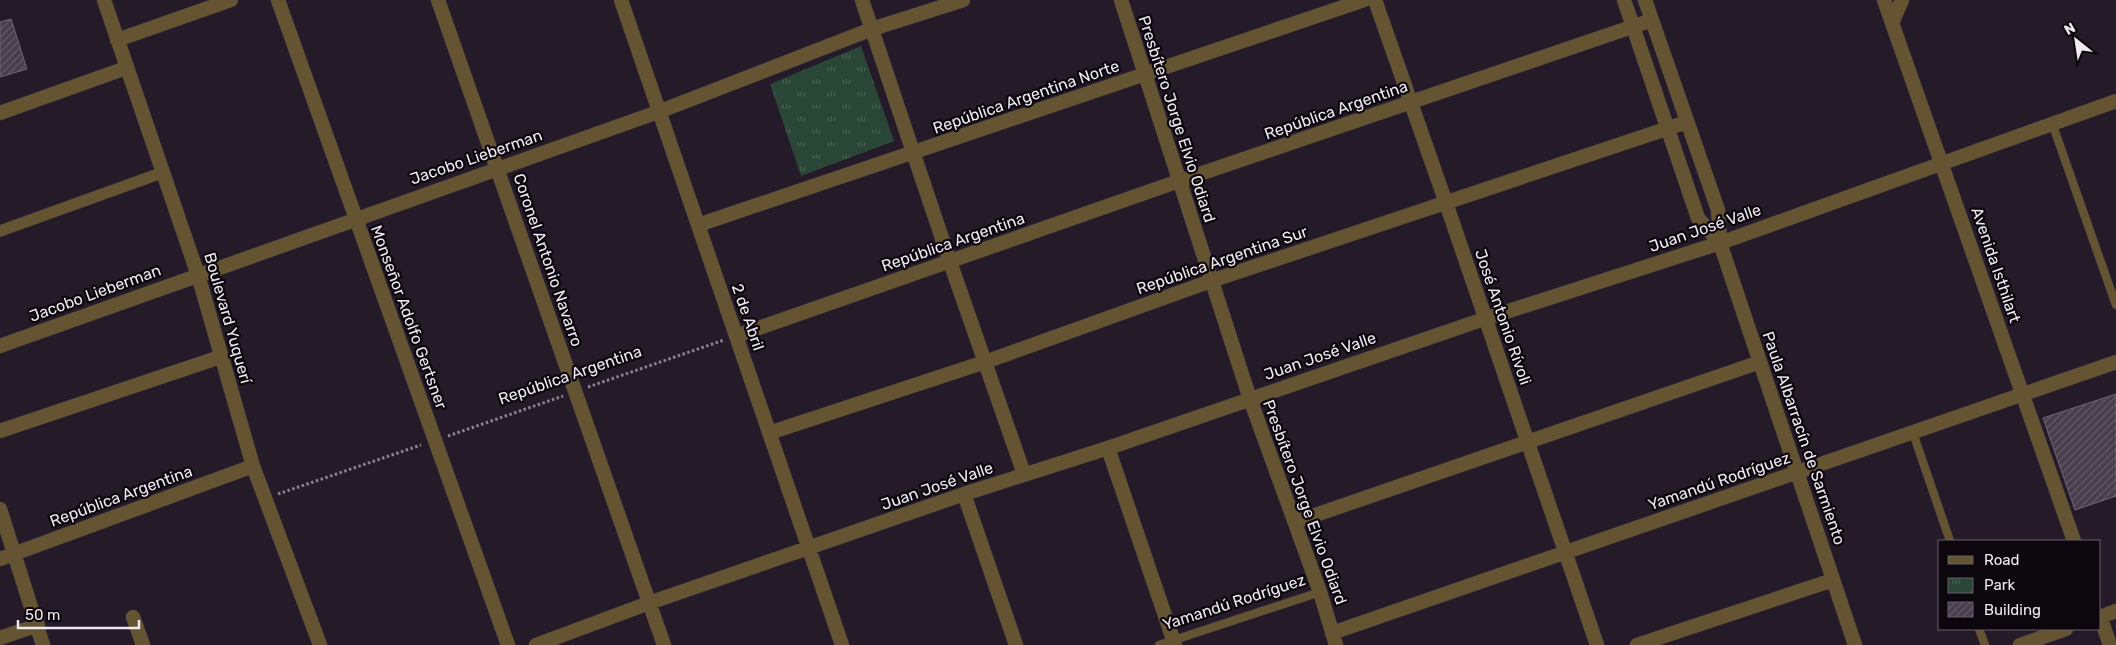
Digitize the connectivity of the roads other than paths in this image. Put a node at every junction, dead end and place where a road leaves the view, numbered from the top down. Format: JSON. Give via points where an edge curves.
{"nodes":[{"id":1,"x":104,"y":0,"type":"edge"},
{"id":2,"x":231,"y":0,"type":"edge"},
{"id":3,"x":278,"y":0,"type":"edge"},
{"id":4,"x":438,"y":0,"type":"edge"},
{"id":5,"x":621,"y":0,"type":"edge"},
{"id":6,"x":862,"y":0,"type":"edge"},
{"id":7,"x":964,"y":0,"type":"edge"},
{"id":8,"x":1121,"y":0,"type":"edge"},
{"id":9,"x":1364,"y":0,"type":"edge"},
{"id":10,"x":1375,"y":0,"type":"edge"},
{"id":11,"x":1624,"y":0,"type":"edge"},
{"id":12,"x":1645,"y":0,"type":"edge"},
{"id":13,"x":1884,"y":0,"type":"edge"},
{"id":14,"x":1902,"y":0,"type":"edge"},
{"id":15,"x":1652,"y":20,"type":"junction"},
{"id":16,"x":1892,"y":23,"type":"junction"},
{"id":17,"x":1632,"y":27,"type":"junction"},
{"id":18,"x":872,"y":29,"type":"junction"},
{"id":19,"x":117,"y":40,"type":"junction"},
{"id":20,"x":126,"y":68,"type":"junction"},
{"id":21,"x":1146,"y":75,"type":"junction"},
{"id":22,"x":2116,"y":101,"type":"edge"},
{"id":23,"x":1410,"y":104,"type":"junction"},
{"id":24,"x":658,"y":112,"type":"junction"},
{"id":25,"x":0,"y":113,"type":"edge"},
{"id":26,"x":1687,"y":122,"type":"junction"},
{"id":27,"x":2052,"y":123,"type":"junction"},
{"id":28,"x":1666,"y":128,"type":"junction"},
{"id":29,"x":913,"y":153,"type":"junction"},
{"id":30,"x":1941,"y":162,"type":"junction"},
{"id":31,"x":497,"y":169,"type":"junction"},
{"id":32,"x":164,"y":172,"type":"junction"},
{"id":33,"x":1179,"y":181,"type":"junction"},
{"id":34,"x":1446,"y":203,"type":"junction"},
{"id":35,"x":355,"y":218,"type":"junction"},
{"id":36,"x":698,"y":226,"type":"junction"},
{"id":37,"x":0,"y":231,"type":"edge"},
{"id":38,"x":1720,"y":243,"type":"junction"},
{"id":39,"x":950,"y":262,"type":"junction"},
{"id":40,"x":198,"y":275,"type":"junction"},
{"id":41,"x":1211,"y":282,"type":"junction"},
{"id":42,"x":2116,"y":304,"type":"edge"},
{"id":43,"x":1484,"y":319,"type":"junction"},
{"id":44,"x":736,"y":336,"type":"junction"},
{"id":45,"x":0,"y":346,"type":"edge"},
{"id":46,"x":220,"y":357,"type":"junction"},
{"id":47,"x":985,"y":362,"type":"junction"},
{"id":48,"x":1760,"y":362,"type":"junction"},
{"id":49,"x":2116,"y":362,"type":"edge"},
{"id":50,"x":2022,"y":394,"type":"junction"},
{"id":51,"x":1250,"y":399,"type":"junction"},
{"id":52,"x":0,"y":431,"type":"edge"},
{"id":53,"x":1913,"y":433,"type":"junction"},
{"id":54,"x":769,"y":434,"type":"junction"},
{"id":55,"x":1527,"y":443,"type":"junction"},
{"id":56,"x":1108,"y":448,"type":"junction"},
{"id":57,"x":253,"y":466,"type":"junction"},
{"id":58,"x":1797,"y":473,"type":"junction"},
{"id":59,"x":1024,"y":474,"type":"junction"},
{"id":60,"x":964,"y":494,"type":"junction"},
{"id":61,"x":0,"y":509,"type":"edge"},
{"id":62,"x":1295,"y":522,"type":"junction"},
{"id":63,"x":1950,"y":540,"type":"edge"},
{"id":64,"x":2074,"y":540,"type":"edge"},
{"id":65,"x":809,"y":549,"type":"junction"},
{"id":66,"x":1565,"y":552,"type":"junction"},
{"id":67,"x":15,"y":554,"type":"junction"},
{"id":68,"x":0,"y":559,"type":"edge"},
{"id":69,"x":1833,"y":580,"type":"junction"},
{"id":70,"x":1320,"y":592,"type":"junction"},
{"id":71,"x":649,"y":603,"type":"junction"},
{"id":72,"x":2116,"y":611,"type":"edge"},
{"id":73,"x":2101,"y":616,"type":"edge"},
{"id":74,"x":133,"y":617,"type":"dead end"},
{"id":75,"x":2101,"y":619,"type":"edge"},
{"id":76,"x":38,"y":625,"type":"junction"},
{"id":77,"x":1979,"y":630,"type":"edge"},
{"id":78,"x":2063,"y":630,"type":"edge"},
{"id":79,"x":0,"y":638,"type":"edge"},
{"id":80,"x":1334,"y":639,"type":"edge"},
{"id":81,"x":1174,"y":642,"type":"edge"},
{"id":82,"x":44,"y":645,"type":"edge"},
{"id":83,"x":143,"y":645,"type":"edge"},
{"id":84,"x":320,"y":645,"type":"edge"},
{"id":85,"x":508,"y":645,"type":"edge"},
{"id":86,"x":536,"y":645,"type":"edge"},
{"id":87,"x":664,"y":645,"type":"edge"},
{"id":88,"x":842,"y":645,"type":"edge"},
{"id":89,"x":1016,"y":645,"type":"edge"},
{"id":90,"x":1159,"y":645,"type":"edge"},
{"id":91,"x":1597,"y":645,"type":"edge"},
{"id":92,"x":1637,"y":645,"type":"edge"},
{"id":93,"x":1855,"y":645,"type":"edge"},
{"id":94,"x":1985,"y":645,"type":"edge"},
{"id":95,"x":2020,"y":645,"type":"edge"},
{"id":96,"x":2110,"y":645,"type":"edge"}],
"edges":[{"from":1,"to":19,"type":"street","name":"Boulevard Yuquerí"},
{"from":2,"to":19,"type":"street"},
{"from":3,"to":35,"type":"street","name":"Monseñor Adolfo Gertsner"},
{"from":4,"to":31,"type":"street","name":"Coronel Antonio Navarro"},
{"from":5,"to":24,"type":"street","name":"2 de Abril"},
{"from":6,"to":18,"type":"street"},
{"from":7,"to":18,"type":"street","name":"Jacobo Lieberman"},
{"from":8,"to":21,"type":"street","name":"Presbítero Jorge Elvio Odiard"},
{"from":9,"to":21,"type":"street","name":"República Argentina Norte"},
{"from":10,"to":23,"type":"street","name":"José Antonio Rívoli"},
{"from":11,"to":17,"type":"street","name":"Paula Albarracín de Sarmiento"},
{"from":12,"to":15,"type":"street","name":"Paula Albarracín de Sarmiento"},
{"from":13,"to":16,"type":"street","name":"Avenida Isthilart"},
{"from":14,"to":16,"type":"street"},
{"from":15,"to":17,"type":"street","name":"República Argentina"},
{"from":15,"to":26,"type":"street","name":"Paula Albarracín de Sarmiento"},
{"from":16,"to":30,"type":"street","name":"Avenida Isthilart"},
{"from":17,"to":23,"type":"street","name":"República Argentina"},
{"from":17,"to":28,"type":"street","name":"Paula Albarracín de Sarmiento"},
{"from":18,"to":24,"type":"street","name":"Jacobo Lieberman"},
{"from":18,"to":29,"type":"street"},
{"from":19,"to":20,"type":"street","name":"Boulevard Yuquerí"},
{"from":20,"to":25,"type":"street"},
{"from":20,"to":32,"type":"street","name":"Boulevard Yuquerí"},
{"from":21,"to":29,"type":"street","name":"República Argentina Norte"},
{"from":21,"to":33,"type":"street","name":"Presbítero Jorge Elvio Odiard"},
{"from":22,"to":27,"type":"street","name":"Juan José Valle"},
{"from":23,"to":33,"type":"street","name":"República Argentina"},
{"from":23,"to":34,"type":"street","name":"José Antonio Rívoli"},
{"from":24,"to":31,"type":"street","name":"Jacobo Lieberman"},
{"from":24,"to":36,"type":"street","name":"2 de Abril"},
{"from":26,"to":28,"type":"street","name":"República Argentina Sur"},
{"from":26,"to":38,"type":"street","name":"Paula Albarracín de Sarmiento","via":[[1718,210]]},
{"from":27,"to":30,"type":"street","name":"Juan José Valle"},
{"from":27,"to":42,"type":"lane"},
{"from":28,"to":34,"type":"street","name":"República Argentina Sur"},
{"from":28,"to":38,"type":"street","name":"Paula Albarracín de Sarmiento","via":[[1698,218]]},
{"from":29,"to":36,"type":"street","name":"República Argentina Norte"},
{"from":29,"to":39,"type":"street"},
{"from":30,"to":38,"type":"street","name":"Juan José Valle"},
{"from":30,"to":50,"type":"street","name":"Avenida Isthilart"},
{"from":31,"to":35,"type":"street","name":"Jacobo Lieberman"},
{"from":31,"to":71,"type":"street","name":"Coronel Antonio Navarro"},
{"from":32,"to":37,"type":"street"},
{"from":32,"to":40,"type":"street","name":"Boulevard Yuquerí"},
{"from":33,"to":39,"type":"street","name":"República Argentina"},
{"from":33,"to":41,"type":"street","name":"Presbítero Jorge Elvio Odiard"},
{"from":34,"to":41,"type":"street","name":"República Argentina Sur"},
{"from":34,"to":43,"type":"street","name":"José Antonio Rívoli"},
{"from":35,"to":40,"type":"street","name":"Jacobo Lieberman"},
{"from":35,"to":85,"type":"street","name":"Monseñor Adolfo Gertsner"},
{"from":36,"to":44,"type":"street","name":"2 de Abril"},
{"from":38,"to":43,"type":"street","name":"Juan José Valle"},
{"from":38,"to":48,"type":"street","name":"Paula Albarracín de Sarmiento"},
{"from":39,"to":44,"type":"street","name":"República Argentina"},
{"from":39,"to":47,"type":"street"},
{"from":40,"to":45,"type":"street","name":"Jacobo Lieberman"},
{"from":40,"to":46,"type":"street","name":"Boulevard Yuquerí"},
{"from":41,"to":47,"type":"street","name":"República Argentina Sur"},
{"from":41,"to":51,"type":"street","name":"Presbítero Jorge Elvio Odiard"},
{"from":43,"to":51,"type":"street","name":"Juan José Valle"},
{"from":43,"to":55,"type":"street","name":"José Antonio Rívoli"},
{"from":44,"to":54,"type":"street","name":"2 de Abril"},
{"from":46,"to":52,"type":"street"},
{"from":46,"to":57,"type":"street","name":"Boulevard Yuquerí"},
{"from":47,"to":54,"type":"street","name":"República Argentina Sur"},
{"from":47,"to":59,"type":"street"},
{"from":48,"to":55,"type":"street"},
{"from":48,"to":58,"type":"street","name":"Paula Albarracín de Sarmiento"},
{"from":49,"to":50,"type":"street","name":"Yamandú Rodríguez"},
{"from":50,"to":53,"type":"street","name":"Yamandú Rodríguez"},
{"from":50,"to":64,"type":"street","name":"Avenida Isthilart"},
{"from":51,"to":56,"type":"street","name":"Juan José Valle"},
{"from":51,"to":62,"type":"street","name":"Presbítero Jorge Elvio Odiard"},
{"from":53,"to":58,"type":"street","name":"Yamandú Rodríguez"},
{"from":53,"to":63,"type":"lane"},
{"from":54,"to":65,"type":"street","name":"2 de Abril"},
{"from":55,"to":62,"type":"street"},
{"from":55,"to":66,"type":"street","name":"José Antonio Rívoli"},
{"from":56,"to":59,"type":"street","name":"Juan José Valle"},
{"from":56,"to":81,"type":"street"},
{"from":57,"to":67,"type":"street","name":"República Argentina"},
{"from":57,"to":84,"type":"street","name":"Boulevard Yuquerí"},
{"from":58,"to":66,"type":"street","name":"Yamandú Rodríguez"},
{"from":58,"to":69,"type":"street","name":"Paula Albarracín de Sarmiento"},
{"from":59,"to":60,"type":"street","name":"Juan José Valle"},
{"from":60,"to":65,"type":"street","name":"Juan José Valle"},
{"from":60,"to":89,"type":"street"},
{"from":61,"to":67,"type":"street"},
{"from":62,"to":70,"type":"street","name":"Presbítero Jorge Elvio Odiard"},
{"from":65,"to":71,"type":"street","name":"Juan José Valle"},
{"from":65,"to":88,"type":"street","name":"2 de Abril"},
{"from":66,"to":80,"type":"street","name":"Yamandú Rodríguez"},
{"from":66,"to":91,"type":"street","name":"José Antonio Rívoli"},
{"from":67,"to":68,"type":"street","name":"República Argentina"},
{"from":67,"to":76,"type":"street"},
{"from":69,"to":92,"type":"street"},
{"from":69,"to":93,"type":"street","name":"Paula Albarracín de Sarmiento"},
{"from":70,"to":80,"type":"street","name":"Presbítero Jorge Elvio Odiard"},
{"from":70,"to":81,"type":"lane","name":"Yamandú Rodríguez"},
{"from":71,"to":86,"type":"street","name":"Juan José Valle"},
{"from":71,"to":87,"type":"street","name":"Coronel Antonio Navarro"},
{"from":72,"to":73,"type":"street"},
{"from":74,"to":83,"type":"street"},
{"from":75,"to":96,"type":"street"},
{"from":76,"to":79,"type":"street"},
{"from":76,"to":82,"type":"street"},
{"from":77,"to":94,"type":"lane"},
{"from":78,"to":95,"type":"street"},
{"from":81,"to":90,"type":"lane","name":"Yamandú Rodríguez"}]}
